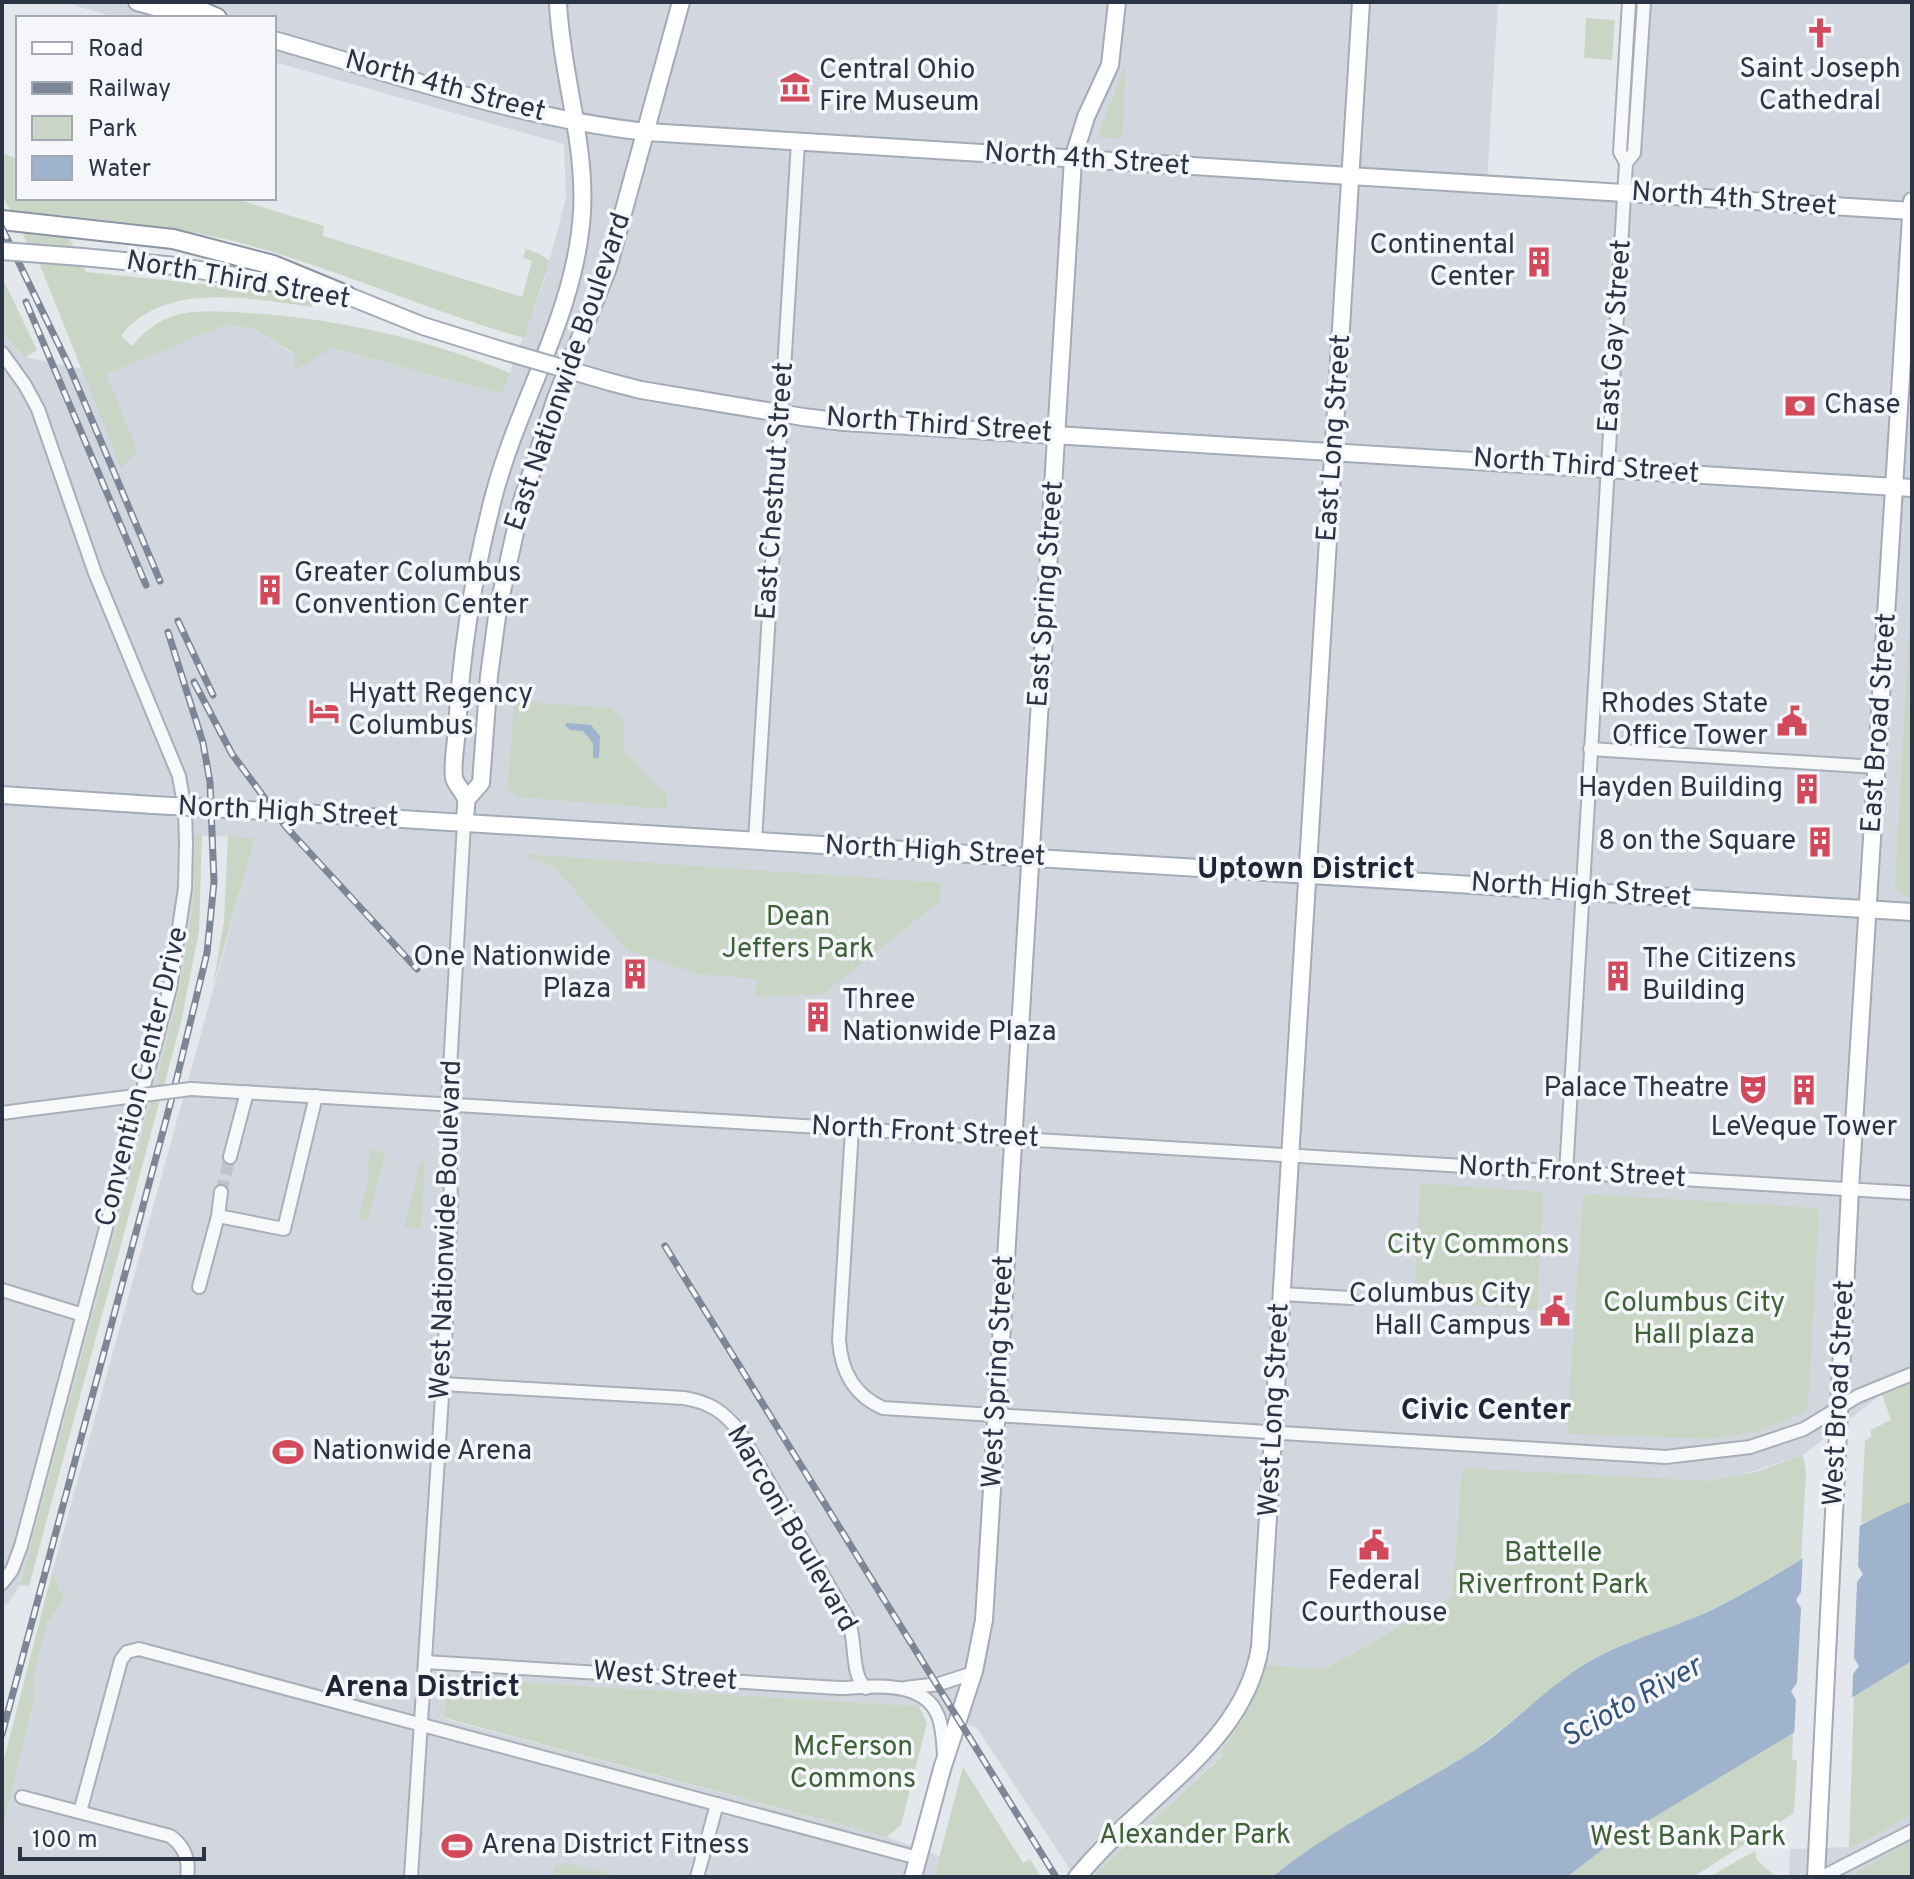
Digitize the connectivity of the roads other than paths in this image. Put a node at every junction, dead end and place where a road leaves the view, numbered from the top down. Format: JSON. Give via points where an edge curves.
{"nodes":[{"id":1,"x":137,"y":2,"type":"edge"},
{"id":2,"x":180,"y":2,"type":"edge"},
{"id":3,"x":558,"y":2,"type":"edge"},
{"id":4,"x":681,"y":2,"type":"edge"},
{"id":5,"x":1117,"y":2,"type":"edge"},
{"id":6,"x":1361,"y":2,"type":"edge"},
{"id":7,"x":1629,"y":2,"type":"edge"},
{"id":8,"x":1644,"y":2,"type":"edge"},
{"id":9,"x":188,"y":16,"type":"edge"},
{"id":10,"x":212,"y":16,"type":"edge"},
{"id":11,"x":276,"y":41,"type":"edge"},
{"id":12,"x":574,"y":121,"type":"junction"},
{"id":13,"x":647,"y":132,"type":"junction"},
{"id":14,"x":798,"y":142,"type":"junction"},
{"id":15,"x":1073,"y":159,"type":"junction"},
{"id":16,"x":1626,"y":163,"type":"junction"},
{"id":17,"x":1351,"y":175,"type":"junction"},
{"id":18,"x":1624,"y":193,"type":"junction"},
{"id":19,"x":1912,"y":201,"type":"edge"},
{"id":20,"x":1912,"y":211,"type":"edge"},
{"id":21,"x":2,"y":220,"type":"edge"},
{"id":22,"x":2,"y":251,"type":"edge"},
{"id":23,"x":569,"y":288,"type":"junction"},
{"id":24,"x":346,"y":295,"type":"junction"},
{"id":25,"x":590,"y":315,"type":"junction"},
{"id":26,"x":2,"y":353,"type":"edge"},
{"id":27,"x":781,"y":414,"type":"junction"},
{"id":28,"x":1057,"y":434,"type":"junction"},
{"id":29,"x":1334,"y":451,"type":"junction"},
{"id":30,"x":1607,"y":468,"type":"junction"},
{"id":31,"x":1904,"y":487,"type":"edge"},
{"id":32,"x":1590,"y":749,"type":"junction"},
{"id":33,"x":1877,"y":767,"type":"junction"},
{"id":34,"x":2,"y":795,"type":"edge"},
{"id":35,"x":466,"y":800,"type":"junction"},
{"id":36,"x":464,"y":823,"type":"junction"},
{"id":37,"x":755,"y":841,"type":"junction"},
{"id":38,"x":1031,"y":858,"type":"junction"},
{"id":39,"x":1308,"y":875,"type":"junction"},
{"id":40,"x":1581,"y":891,"type":"junction"},
{"id":41,"x":1867,"y":909,"type":"junction"},
{"id":42,"x":1912,"y":912,"type":"edge"},
{"id":43,"x":247,"y":1092,"type":"junction"},
{"id":44,"x":316,"y":1096,"type":"junction"},
{"id":45,"x":448,"y":1103,"type":"junction"},
{"id":46,"x":5,"y":1113,"type":"edge"},
{"id":47,"x":852,"y":1129,"type":"junction"},
{"id":48,"x":1013,"y":1138,"type":"junction"},
{"id":49,"x":1290,"y":1155,"type":"junction"},
{"id":50,"x":230,"y":1157,"type":"tunnel mouth"},
{"id":51,"x":1566,"y":1173,"type":"junction"},
{"id":52,"x":1850,"y":1189,"type":"junction"},
{"id":53,"x":221,"y":1192,"type":"tunnel mouth"},
{"id":54,"x":1912,"y":1193,"type":"edge"},
{"id":55,"x":218,"y":1216,"type":"junction"},
{"id":56,"x":199,"y":1287,"type":"dead end"},
{"id":57,"x":2,"y":1290,"type":"edge"},
{"id":58,"x":1281,"y":1294,"type":"junction"},
{"id":59,"x":1351,"y":1298,"type":"dead end"},
{"id":60,"x":83,"y":1315,"type":"junction"},
{"id":61,"x":1912,"y":1374,"type":"edge"},
{"id":62,"x":443,"y":1384,"type":"junction"},
{"id":63,"x":1839,"y":1407,"type":"junction"},
{"id":64,"x":997,"y":1415,"type":"junction"},
{"id":65,"x":1273,"y":1431,"type":"junction"},
{"id":66,"x":2,"y":1583,"type":"edge"},
{"id":67,"x":425,"y":1662,"type":"junction"},
{"id":68,"x":973,"y":1673,"type":"junction"},
{"id":69,"x":866,"y":1688,"type":"junction"},
{"id":70,"x":905,"y":1688,"type":"junction"},
{"id":71,"x":421,"y":1724,"type":"junction"},
{"id":72,"x":945,"y":1760,"type":"junction"},
{"id":73,"x":22,"y":1797,"type":"dead end"},
{"id":74,"x":717,"y":1804,"type":"junction"},
{"id":75,"x":80,"y":1812,"type":"junction"},
{"id":76,"x":1912,"y":1831,"type":"edge"},
{"id":77,"x":918,"y":1858,"type":"junction"},
{"id":78,"x":187,"y":1877,"type":"edge"},
{"id":79,"x":411,"y":1877,"type":"edge"},
{"id":80,"x":697,"y":1877,"type":"edge"},
{"id":81,"x":913,"y":1877,"type":"edge"},
{"id":82,"x":1077,"y":1877,"type":"edge"},
{"id":83,"x":1819,"y":1877,"type":"edge"}],
"edges":[{"from":1,"to":9,"type":"main road"},
{"from":2,"to":10,"type":"highway"},
{"from":3,"to":12,"type":"main road","name":"East Nationwide Boulevard"},
{"from":4,"to":13,"type":"main road","name":"East Nationwide Boulevard"},
{"from":5,"to":15,"type":"main road","name":"East Spring Street","via":[[1110,65]]},
{"from":6,"to":17,"type":"main road","name":"East Long Street"},
{"from":7,"to":16,"type":"street","name":"East Gay Street","via":[[1620,152]]},
{"from":8,"to":16,"type":"street","name":"East Gay Street","via":[[1634,153]]},
{"from":11,"to":12,"type":"main road","name":"North 4th Street"},
{"from":12,"to":13,"type":"main road","name":"North 4th Street"},
{"from":12,"to":23,"type":"main road","name":"East Nationwide Boulevard","via":[[581,153],[582,214]]},
{"from":13,"to":14,"type":"main road","name":"North 4th Street"},
{"from":13,"to":25,"type":"main road","name":"East Nationwide Boulevard"},
{"from":14,"to":15,"type":"main road","name":"North 4th Street"},
{"from":14,"to":27,"type":"street","name":"East Chestnut Street"},
{"from":15,"to":17,"type":"main road","name":"North 4th Street"},
{"from":15,"to":28,"type":"main road","name":"East Spring Street"},
{"from":16,"to":18,"type":"street","name":"East Gay Street"},
{"from":17,"to":18,"type":"main road","name":"North 4th Street"},
{"from":17,"to":29,"type":"main road","name":"East Long Street"},
{"from":18,"to":20,"type":"main road","name":"North 4th Street"},
{"from":18,"to":30,"type":"street","name":"East Gay Street"},
{"from":19,"to":20,"type":"main road","name":"East Broad Street"},
{"from":20,"to":31,"type":"main road","name":"East Broad Street"},
{"from":21,"to":24,"type":"highway","via":[[152,235],[215,248]]},
{"from":22,"to":24,"type":"main road","name":"North Third Street","bridge":true,"via":[[176,266]]},
{"from":23,"to":25,"type":"main road","via":[[574,306]]},
{"from":23,"to":35,"type":"main road","name":"East Nationwide Boulevard","via":[[510,443],[480,552],[462,660],[454,779]]},
{"from":24,"to":27,"type":"main road","name":"North Third Street","bridge":true,"via":[[423,326],[641,390]]},
{"from":25,"to":35,"type":"main road","name":"East Nationwide Boulevard","via":[[522,501],[498,609],[481,783]]},
{"from":26,"to":60,"type":"street","name":"Convention Center Drive","via":[[38,409],[95,573],[173,759],[185,810],[185,888],[170,988]]},
{"from":27,"to":28,"type":"main road","name":"North Third Street"},
{"from":27,"to":37,"type":"street","name":"East Chestnut Street"},
{"from":28,"to":29,"type":"main road","name":"North Third Street"},
{"from":28,"to":38,"type":"main road","name":"East Spring Street"},
{"from":29,"to":30,"type":"main road","name":"North Third Street"},
{"from":29,"to":39,"type":"main road","name":"East Long Street"},
{"from":30,"to":31,"type":"main road","name":"North Third Street"},
{"from":30,"to":32,"type":"street","name":"East Gay Street"},
{"from":31,"to":33,"type":"main road","name":"East Broad Street"},
{"from":32,"to":33,"type":"street"},
{"from":32,"to":40,"type":"street","name":"East Gay Street"},
{"from":33,"to":41,"type":"main road","name":"East Broad Street"},
{"from":34,"to":36,"type":"main road","name":"North High Street","bridge":true},
{"from":35,"to":36,"type":"main road","name":"East Nationwide Boulevard"},
{"from":36,"to":37,"type":"main road","name":"North High Street"},
{"from":36,"to":45,"type":"street","name":"West Nationwide Boulevard"},
{"from":37,"to":38,"type":"main road","name":"North High Street"},
{"from":38,"to":39,"type":"main road","name":"North High Street"},
{"from":38,"to":48,"type":"main road","name":"West Spring Street"},
{"from":39,"to":40,"type":"main road","name":"North High Street"},
{"from":39,"to":49,"type":"main road","name":"West Long Street"},
{"from":40,"to":41,"type":"main road","name":"North High Street"},
{"from":40,"to":51,"type":"street","name":"East Gay Street"},
{"from":41,"to":42,"type":"main road","name":"North High Street"},
{"from":41,"to":52,"type":"main road","name":"West Broad Street"},
{"from":43,"to":44,"type":"street","name":"North Front Street"},
{"from":43,"to":46,"type":"street","name":"North Front Street","bridge":true,"via":[[191,1089]]},
{"from":43,"to":50,"type":"street"},
{"from":44,"to":45,"type":"street","name":"North Front Street"},
{"from":44,"to":55,"type":"street","via":[[284,1229]]},
{"from":45,"to":47,"type":"street","name":"North Front Street"},
{"from":45,"to":62,"type":"street","name":"West Nationwide Boulevard","via":[[451,1201]]},
{"from":47,"to":48,"type":"street","name":"North Front Street"},
{"from":47,"to":64,"type":"street","via":[[839,1340],[846,1374],[868,1400],[883,1408]]},
{"from":48,"to":49,"type":"street","name":"North Front Street"},
{"from":48,"to":64,"type":"main road","name":"West Spring Street"},
{"from":49,"to":51,"type":"street","name":"North Front Street"},
{"from":49,"to":58,"type":"main road","name":"West Long Street"},
{"from":51,"to":52,"type":"street","name":"North Front Street"},
{"from":52,"to":54,"type":"street","name":"North Front Street"},
{"from":52,"to":63,"type":"main road","name":"West Broad Street"},
{"from":53,"to":55,"type":"street"},
{"from":55,"to":56,"type":"street"},
{"from":57,"to":60,"type":"street"},
{"from":58,"to":59,"type":"street"},
{"from":58,"to":65,"type":"main road","name":"West Long Street"},
{"from":60,"to":66,"type":"street","name":"Convention Center Drive","via":[[21,1546]]},
{"from":61,"to":63,"type":"street"},
{"from":62,"to":67,"type":"street","name":"West Nationwide Boulevard"},
{"from":62,"to":69,"type":"street","name":"Marconi Boulevard","via":[[684,1398],[722,1412],[739,1431],[848,1619],[857,1675]]},
{"from":63,"to":65,"type":"street","via":[[1804,1429],[1750,1447],[1666,1457]]},
{"from":63,"to":83,"type":"main road","name":"West Broad Street"},
{"from":64,"to":65,"type":"street"},
{"from":64,"to":68,"type":"main road","name":"West Spring Street","via":[[984,1620]]},
{"from":65,"to":82,"type":"main road","name":"West Long Street","via":[[1260,1647],[1244,1694],[1207,1750]]},
{"from":67,"to":69,"type":"street","name":"West Street"},
{"from":67,"to":71,"type":"street","name":"West Nationwide Boulevard"},
{"from":68,"to":70,"type":"street","name":"West Street"},
{"from":68,"to":72,"type":"main road","name":"West Spring Street"},
{"from":69,"to":70,"type":"street","name":"West Street"},
{"from":70,"to":72,"type":"street","via":[[931,1704],[940,1720]]},
{"from":71,"to":74,"type":"street"},
{"from":71,"to":75,"type":"street","via":[[136,1649],[120,1665]]},
{"from":71,"to":79,"type":"street","name":"West Nationwide Boulevard"},
{"from":72,"to":77,"type":"main road","name":"West Spring Street"},
{"from":73,"to":75,"type":"street"},
{"from":74,"to":77,"type":"street"},
{"from":74,"to":80,"type":"street"},
{"from":75,"to":78,"type":"street","via":[[170,1836],[184,1850]]},
{"from":76,"to":83,"type":"street"},
{"from":77,"to":81,"type":"main road","name":"West Spring Street"}]}
